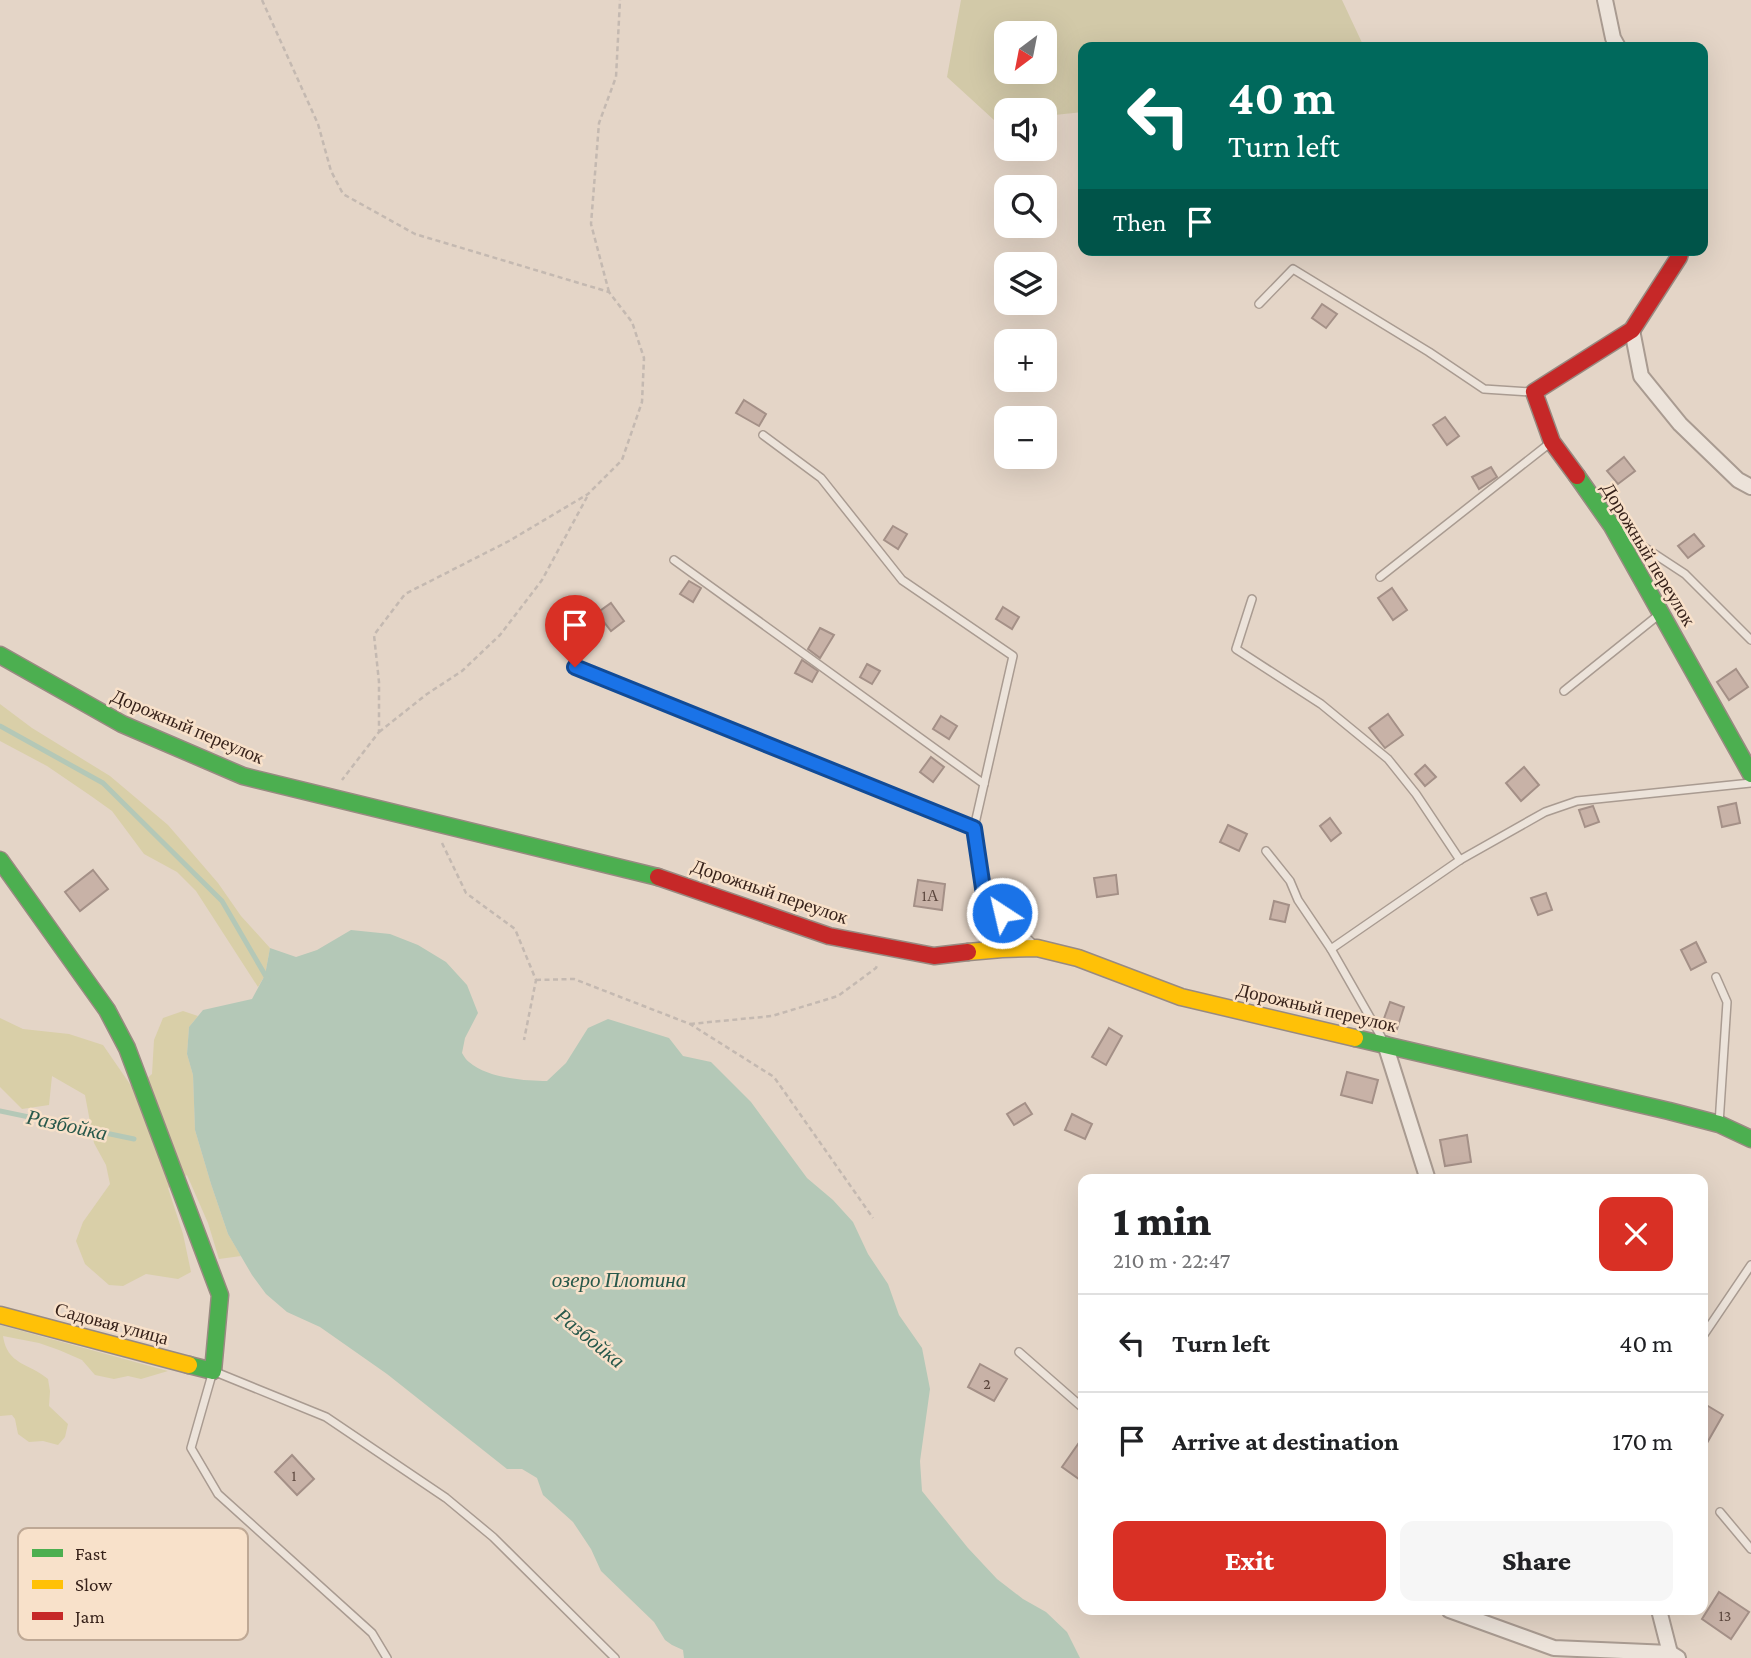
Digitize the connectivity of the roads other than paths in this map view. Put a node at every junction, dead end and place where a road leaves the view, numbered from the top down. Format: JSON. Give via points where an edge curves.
{"nodes":[{"id":1,"x":1604,"y":1,"type":"edge"},
{"id":2,"x":1615,"y":42,"type":"edge"},
{"id":3,"x":1679,"y":256,"type":"edge"},
{"id":4,"x":1259,"y":304,"type":"dead end"},
{"id":5,"x":1632,"y":330,"type":"junction"},
{"id":6,"x":1534,"y":392,"type":"junction"},
{"id":7,"x":763,"y":435,"type":"dead end"},
{"id":8,"x":1552,"y":442,"type":"junction"},
{"id":9,"x":1751,"y":487,"type":"edge"},
{"id":10,"x":1612,"y":526,"type":"junction"},
{"id":11,"x":674,"y":560,"type":"dead end"},
{"id":12,"x":1380,"y":577,"type":"dead end"},
{"id":13,"x":1252,"y":599,"type":"dead end"},
{"id":14,"x":1661,"y":613,"type":"junction"},
{"id":15,"x":1751,"y":640,"type":"edge"},
{"id":16,"x":0,"y":655,"type":"edge"},
{"id":17,"x":575,"y":667,"type":"dead end"},
{"id":18,"x":1564,"y":691,"type":"dead end"},
{"id":19,"x":1751,"y":774,"type":"edge"},
{"id":20,"x":1751,"y":783,"type":"edge"},
{"id":21,"x":984,"y":784,"type":"junction"},
{"id":22,"x":974,"y":828,"type":"junction"},
{"id":23,"x":1266,"y":851,"type":"dead end"},
{"id":24,"x":0,"y":860,"type":"edge"},
{"id":25,"x":1460,"y":860,"type":"junction"},
{"id":26,"x":1037,"y":948,"type":"junction"},
{"id":27,"x":1331,"y":949,"type":"junction"},
{"id":28,"x":1716,"y":977,"type":"dead end"},
{"id":29,"x":1385,"y":1044,"type":"junction"},
{"id":30,"x":1719,"y":1125,"type":"junction"},
{"id":31,"x":1751,"y":1139,"type":"edge"},
{"id":32,"x":1427,"y":1174,"type":"edge"},
{"id":33,"x":1751,"y":1265,"type":"edge"},
{"id":34,"x":0,"y":1315,"type":"edge"},
{"id":35,"x":1708,"y":1329,"type":"edge"},
{"id":36,"x":1019,"y":1352,"type":"dead end"},
{"id":37,"x":213,"y":1371,"type":"junction"},
{"id":38,"x":1078,"y":1404,"type":"edge"},
{"id":39,"x":1720,"y":1512,"type":"dead end"},
{"id":40,"x":1751,"y":1549,"type":"edge"},
{"id":41,"x":1463,"y":1615,"type":"edge"},
{"id":42,"x":1661,"y":1615,"type":"edge"},
{"id":43,"x":1674,"y":1656,"type":"edge"},
{"id":44,"x":387,"y":1658,"type":"edge"},
{"id":45,"x":615,"y":1658,"type":"edge"}],
"edges":[{"from":1,"to":2,"type":"street"},
{"from":3,"to":5,"type":"street"},
{"from":4,"to":6,"type":"lane","via":[[1293,269],[1484,388]]},
{"from":5,"to":6,"type":"street"},
{"from":5,"to":9,"type":"street","via":[[1642,376],[1680,424]]},
{"from":6,"to":8,"type":"street","name":"Дорожный переулок"},
{"from":7,"to":21,"type":"lane","via":[[821,478],[902,580],[1013,656]]},
{"from":8,"to":10,"type":"street","name":"Дорожный переулок"},
{"from":8,"to":12,"type":"lane"},
{"from":10,"to":14,"type":"street","name":"Дорожный переулок"},
{"from":10,"to":15,"type":"lane","via":[[1685,574]]},
{"from":11,"to":21,"type":"lane"},
{"from":13,"to":25,"type":"lane","via":[[1236,649],[1321,704],[1388,759]]},
{"from":14,"to":18,"type":"lane"},
{"from":14,"to":19,"type":"street","name":"Дорожный переулок"},
{"from":16,"to":26,"type":"street","name":"Дорожный переулок","via":[[122,724],[243,776],[668,879],[829,936],[934,956]]},
{"from":17,"to":22,"type":"lane"},
{"from":20,"to":25,"type":"lane","via":[[1577,801],[1545,812]]},
{"from":21,"to":22,"type":"lane"},
{"from":22,"to":26,"type":"lane","via":[[984,895]]},
{"from":23,"to":27,"type":"lane"},
{"from":24,"to":37,"type":"street","via":[[107,1010],[127,1048],[220,1295]]},
{"from":25,"to":27,"type":"lane"},
{"from":26,"to":29,"type":"street","name":"Дорожный переулок","via":[[1078,958],[1181,997]]},
{"from":27,"to":29,"type":"lane"},
{"from":28,"to":30,"type":"lane","via":[[1727,1002]]},
{"from":29,"to":30,"type":"street","name":"Дорожный переулок"},
{"from":29,"to":32,"type":"street"},
{"from":30,"to":31,"type":"street","name":"Дорожный переулок"},
{"from":33,"to":35,"type":"lane"},
{"from":34,"to":37,"type":"street","name":"Садовая улица"},
{"from":36,"to":38,"type":"lane"},
{"from":37,"to":44,"type":"lane","via":[[191,1448],[218,1493],[372,1633]]},
{"from":37,"to":45,"type":"lane","via":[[326,1417],[446,1498],[494,1537]]},
{"from":39,"to":40,"type":"lane"},
{"from":41,"to":43,"type":"street","via":[[1554,1648]]},
{"from":42,"to":43,"type":"street"}]}
